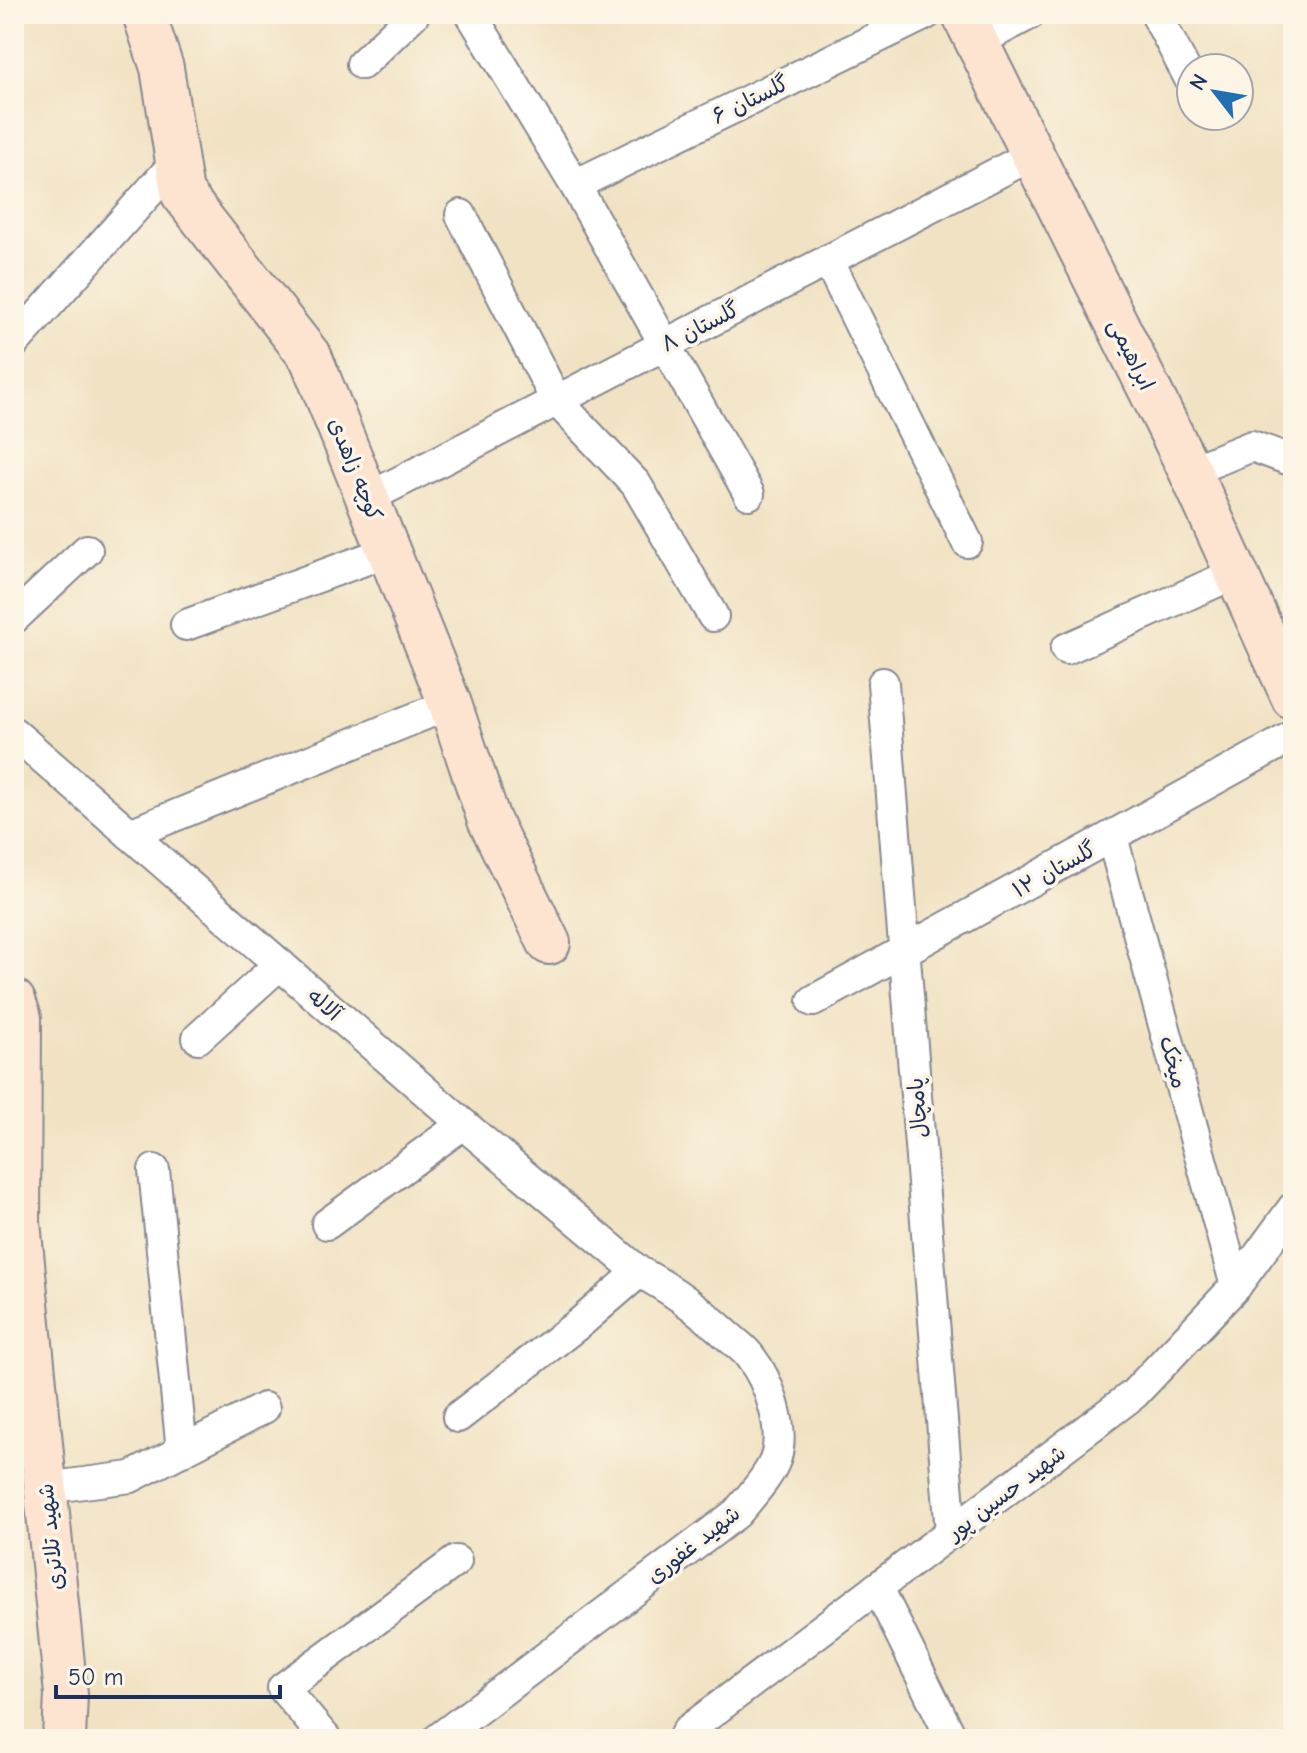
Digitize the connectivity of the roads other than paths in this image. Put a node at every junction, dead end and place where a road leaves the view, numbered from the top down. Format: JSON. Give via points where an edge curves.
{"nodes":[{"id":1,"x":144,"y":14,"type":"edge"},
{"id":2,"x":414,"y":14,"type":"edge"},
{"id":3,"x":471,"y":14,"type":"edge"},
{"id":4,"x":926,"y":14,"type":"edge"},
{"id":5,"x":1030,"y":14,"type":"edge"},
{"id":6,"x":1156,"y":14,"type":"edge"},
{"id":7,"x":970,"y":28,"type":"edge"},
{"id":8,"x":1176,"y":52,"type":"edge"},
{"id":9,"x":362,"y":64,"type":"dead end"},
{"id":10,"x":1032,"y":155,"type":"junction"},
{"id":11,"x":177,"y":161,"type":"junction"},
{"id":12,"x":575,"y":185,"type":"junction"},
{"id":13,"x":461,"y":215,"type":"dead end"},
{"id":14,"x":828,"y":260,"type":"junction"},
{"id":15,"x":14,"y":343,"type":"edge"},
{"id":16,"x":666,"y":344,"type":"junction"},
{"id":17,"x":556,"y":400,"type":"junction"},
{"id":18,"x":1293,"y":461,"type":"edge"},
{"id":19,"x":1190,"y":471,"type":"junction"},
{"id":20,"x":749,"y":494,"type":"dead end"},
{"id":21,"x":368,"y":498,"type":"junction"},
{"id":22,"x":967,"y":542,"type":"dead end"},
{"id":23,"x":87,"y":550,"type":"dead end"},
{"id":24,"x":389,"y":551,"type":"junction"},
{"id":25,"x":1236,"y":573,"type":"junction"},
{"id":26,"x":713,"y":616,"type":"dead end"},
{"id":27,"x":14,"y":618,"type":"edge"},
{"id":28,"x":186,"y":625,"type":"dead end"},
{"id":29,"x":1066,"y":649,"type":"dead end"},
{"id":30,"x":883,"y":683,"type":"dead end"},
{"id":31,"x":1293,"y":698,"type":"edge"},
{"id":32,"x":450,"y":704,"type":"junction"},
{"id":33,"x":14,"y":733,"type":"edge"},
{"id":34,"x":1293,"y":736,"type":"edge"},
{"id":35,"x":130,"y":834,"type":"junction"},
{"id":36,"x":1112,"y":837,"type":"junction"},
{"id":37,"x":549,"y":943,"type":"dead end"},
{"id":38,"x":904,"y":951,"type":"junction"},
{"id":39,"x":280,"y":964,"type":"junction"},
{"id":40,"x":14,"y":1001,"type":"edge"},
{"id":41,"x":813,"y":1001,"type":"dead end"},
{"id":42,"x":198,"y":1038,"type":"dead end"},
{"id":43,"x":463,"y":1124,"type":"junction"},
{"id":44,"x":154,"y":1170,"type":"dead end"},
{"id":45,"x":1293,"y":1208,"type":"edge"},
{"id":46,"x":327,"y":1224,"type":"dead end"},
{"id":47,"x":639,"y":1272,"type":"junction"},
{"id":48,"x":1236,"y":1286,"type":"junction"},
{"id":49,"x":264,"y":1408,"type":"dead end"},
{"id":50,"x":458,"y":1417,"type":"dead end"},
{"id":51,"x":182,"y":1451,"type":"junction"},
{"id":52,"x":45,"y":1488,"type":"junction"},
{"id":53,"x":951,"y":1533,"type":"junction"},
{"id":54,"x":456,"y":1561,"type":"dead end"},
{"id":55,"x":878,"y":1588,"type":"junction"},
{"id":56,"x":64,"y":1739,"type":"edge"},
{"id":57,"x":326,"y":1739,"type":"edge"},
{"id":58,"x":438,"y":1739,"type":"edge"},
{"id":59,"x":683,"y":1739,"type":"edge"},
{"id":60,"x":952,"y":1739,"type":"edge"}],
"edges":[{"from":1,"to":11,"type":"street","name":"کوچه زاهدی","via":[[162,68]]},
{"from":2,"to":9,"type":"street"},
{"from":3,"to":12,"type":"street"},
{"from":4,"to":12,"type":"street","name":"گلستان ۶"},
{"from":5,"to":7,"type":"street"},
{"from":6,"to":8,"type":"street"},
{"from":7,"to":10,"type":"street","name":"ابراهیمی"},
{"from":10,"to":14,"type":"street","name":"گلستان ۸"},
{"from":10,"to":19,"type":"street","name":"ابراهیمی"},
{"from":11,"to":15,"type":"street"},
{"from":11,"to":21,"type":"street","name":"کوچه زاهدی","via":[[182,193],[311,358]]},
{"from":12,"to":16,"type":"street"},
{"from":13,"to":17,"type":"street"},
{"from":14,"to":16,"type":"street","name":"گلستان ۸"},
{"from":14,"to":22,"type":"street"},
{"from":16,"to":17,"type":"street","name":"گلستان ۸"},
{"from":16,"to":20,"type":"street"},
{"from":17,"to":21,"type":"street","name":"گلستان ۸"},
{"from":17,"to":26,"type":"street","via":[[636,484]]},
{"from":18,"to":19,"type":"street","via":[[1252,446]]},
{"from":19,"to":25,"type":"street","name":"ابراهیمی"},
{"from":21,"to":24,"type":"street","name":"کوچه زاهدی"},
{"from":23,"to":27,"type":"street"},
{"from":24,"to":28,"type":"street"},
{"from":24,"to":32,"type":"street","name":"کوچه زاهدی"},
{"from":25,"to":29,"type":"street"},
{"from":25,"to":31,"type":"street","name":"ابراهیمی"},
{"from":30,"to":38,"type":"street","name":"پامچال"},
{"from":32,"to":35,"type":"street"},
{"from":32,"to":37,"type":"street","name":"کوچه زاهدی","via":[[489,820]]},
{"from":33,"to":35,"type":"street","name":"آلاله"},
{"from":34,"to":36,"type":"street","name":"گلستان ۱۲"},
{"from":35,"to":39,"type":"street","name":"آلاله"},
{"from":36,"to":38,"type":"street","name":"گلستان ۱۲"},
{"from":36,"to":48,"type":"street","name":"میخک"},
{"from":38,"to":41,"type":"street","name":"گلستان ۱۲"},
{"from":38,"to":53,"type":"street","name":"پامچال"},
{"from":39,"to":42,"type":"street"},
{"from":39,"to":43,"type":"street","name":"آلاله"},
{"from":40,"to":52,"type":"street","name":"شهید تلاتری","via":[[20,1018],[19,1223]]},
{"from":43,"to":46,"type":"street"},
{"from":43,"to":47,"type":"street","name":"آلاله"},
{"from":44,"to":51,"type":"street"},
{"from":45,"to":48,"type":"street","name":"شهید حسین پور"},
{"from":47,"to":50,"type":"street"},
{"from":47,"to":58,"type":"street","name":"شهید غفوری","via":[[705,1314],[751,1358],[775,1407],[776,1457],[737,1513]]},
{"from":48,"to":53,"type":"street","name":"شهید حسین پور","via":[[1134,1394]]},
{"from":49,"to":51,"type":"street"},
{"from":51,"to":52,"type":"street","via":[[131,1477]]},
{"from":52,"to":56,"type":"street","name":"شهید تلاتری","via":[[66,1694]]},
{"from":53,"to":55,"type":"street","name":"شهید حسین پور"},
{"from":54,"to":57,"type":"street","via":[[283,1688]]},
{"from":55,"to":59,"type":"street","name":"شهید حسین پور"},
{"from":55,"to":60,"type":"street"}]}
